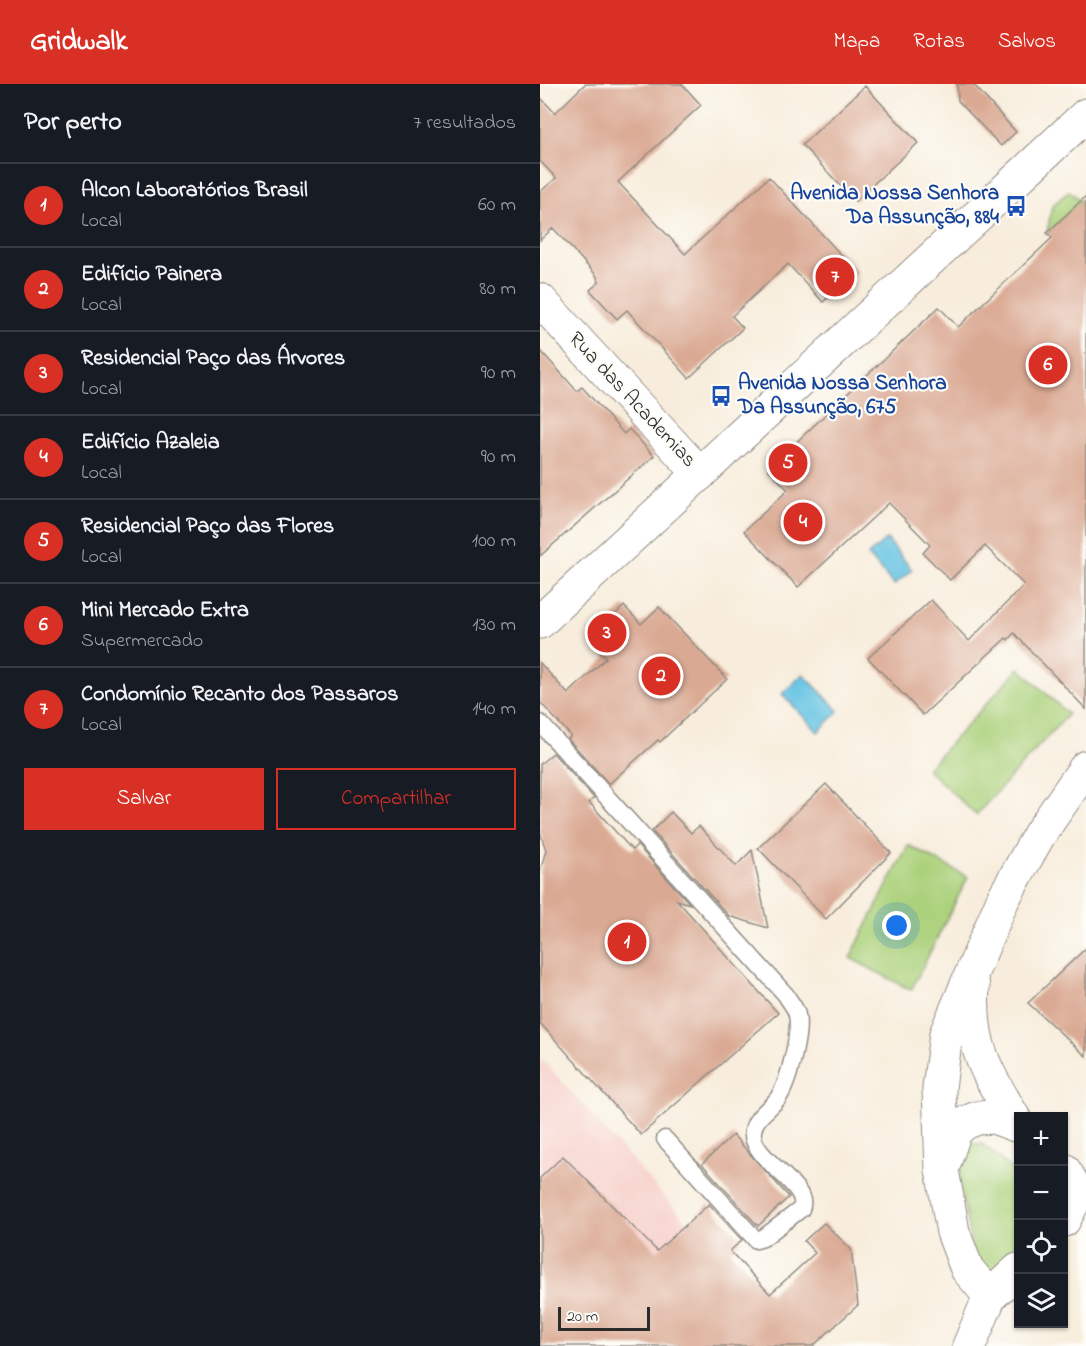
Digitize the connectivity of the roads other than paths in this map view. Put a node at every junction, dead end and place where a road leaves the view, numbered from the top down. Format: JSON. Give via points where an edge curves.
{"nodes":[{"id":1,"x":1086,"y":116,"type":"edge"},
{"id":2,"x":540,"y":300,"type":"edge"},
{"id":3,"x":700,"y":474,"type":"junction"},
{"id":4,"x":540,"y":622,"type":"edge"},
{"id":5,"x":540,"y":723,"type":"edge"},
{"id":6,"x":1086,"y":767,"type":"edge"},
{"id":7,"x":974,"y":969,"type":"junction"},
{"id":8,"x":1014,"y":1118,"type":"edge"},
{"id":9,"x":1014,"y":1124,"type":"edge"},
{"id":10,"x":664,"y":1139,"type":"dead end"},
{"id":11,"x":942,"y":1170,"type":"junction"},
{"id":12,"x":1014,"y":1274,"type":"edge"},
{"id":13,"x":990,"y":1296,"type":"junction"},
{"id":14,"x":969,"y":1346,"type":"edge"}],
"edges":[{"from":1,"to":3,"type":"street"},
{"from":2,"to":3,"type":"street","name":"Rua das Academias"},
{"from":3,"to":4,"type":"street"},
{"from":5,"to":10,"type":"lane","via":[[786,995],[797,1014],[798,1035],[780,1096],[756,1122],[752,1133],[755,1143],[801,1195],[801,1209],[756,1240]]},
{"from":6,"to":7,"type":"street","via":[[1039,835],[1003,899]]},
{"from":7,"to":8,"type":"street","via":[[971,1014],[976,1046]]},
{"from":7,"to":11,"type":"street","via":[[946,1034],[939,1088]]},
{"from":9,"to":11,"type":"street","via":[[994,1117],[965,1123],[955,1131]]},
{"from":11,"to":13,"type":"street","via":[[953,1232],[967,1269]]},
{"from":12,"to":13,"type":"street"},
{"from":13,"to":14,"type":"street"}]}
